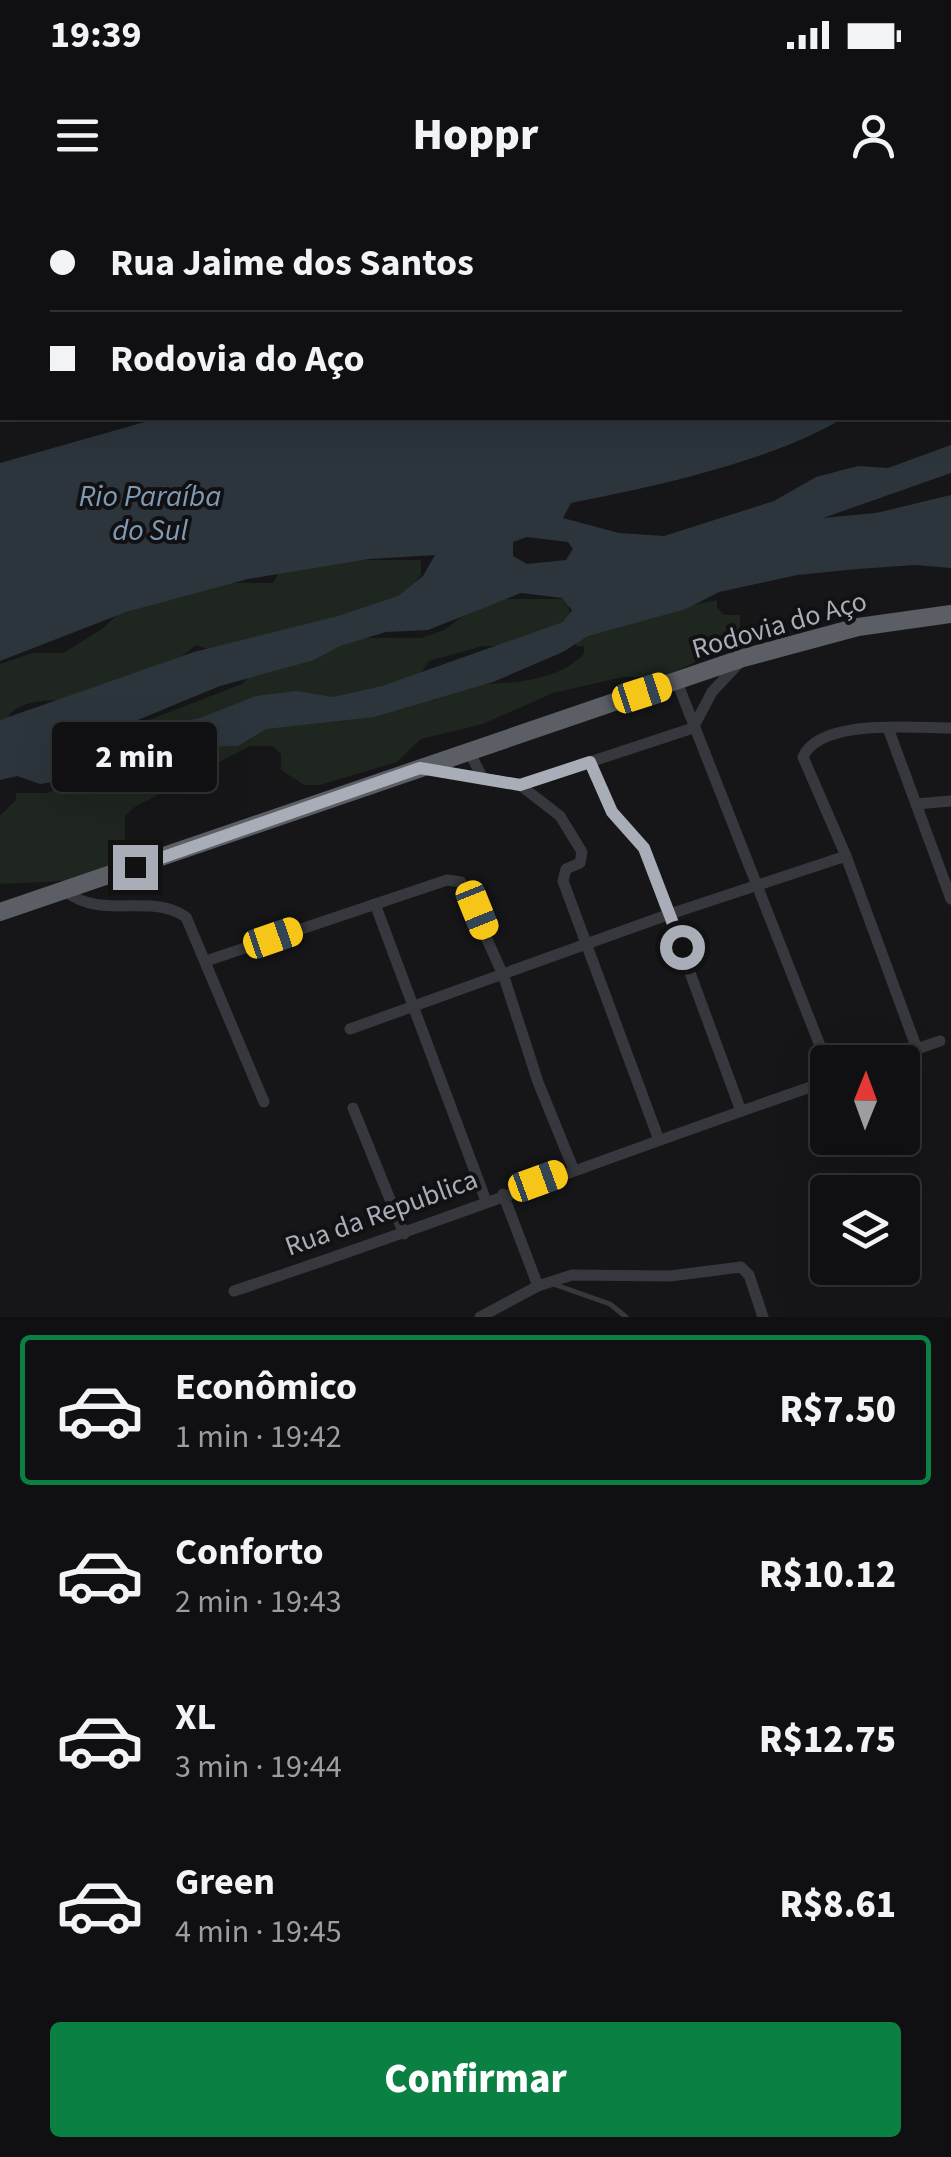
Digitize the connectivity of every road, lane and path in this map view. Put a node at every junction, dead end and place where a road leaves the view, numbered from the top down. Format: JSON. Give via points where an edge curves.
{"nodes":[{"id":1,"x":951,"y":614,"type":"edge"},
{"id":2,"x":743,"y":658,"type":"junction"},
{"id":3,"x":677,"y":682,"type":"junction"},
{"id":4,"x":694,"y":728,"type":"junction"},
{"id":5,"x":888,"y":728,"type":"junction"},
{"id":6,"x":951,"y":728,"type":"edge"},
{"id":7,"x":469,"y":751,"type":"junction"},
{"id":8,"x":590,"y":762,"type":"junction"},
{"id":9,"x":420,"y":768,"type":"junction"},
{"id":10,"x":483,"y":779,"type":"junction"},
{"id":11,"x":520,"y":785,"type":"junction"},
{"id":12,"x":951,"y":802,"type":"edge"},
{"id":13,"x":916,"y":804,"type":"junction"},
{"id":14,"x":846,"y":856,"type":"junction"},
{"id":15,"x":759,"y":884,"type":"junction"},
{"id":16,"x":65,"y":891,"type":"junction"},
{"id":17,"x":951,"y":899,"type":"edge"},
{"id":18,"x":375,"y":904,"type":"junction"},
{"id":19,"x":0,"y":912,"type":"edge"},
{"id":20,"x":670,"y":914,"type":"junction"},
{"id":21,"x":590,"y":945,"type":"junction"},
{"id":22,"x":206,"y":961,"type":"junction"},
{"id":23,"x":504,"y":977,"type":"junction"},
{"id":24,"x":415,"y":1008,"type":"junction"},
{"id":25,"x":350,"y":1030,"type":"dead end"},
{"id":26,"x":940,"y":1041,"type":"dead end"},
{"id":27,"x":820,"y":1045,"type":"edge"},
{"id":28,"x":916,"y":1045,"type":"edge"},
{"id":29,"x":920,"y":1048,"type":"edge"},
{"id":30,"x":810,"y":1087,"type":"edge"},
{"id":31,"x":264,"y":1102,"type":"dead end"},
{"id":32,"x":353,"y":1108,"type":"dead end"},
{"id":33,"x":740,"y":1110,"type":"junction"},
{"id":34,"x":659,"y":1140,"type":"junction"},
{"id":35,"x":573,"y":1168,"type":"junction"},
{"id":36,"x":503,"y":1194,"type":"junction"},
{"id":37,"x":486,"y":1201,"type":"junction"},
{"id":38,"x":404,"y":1234,"type":"junction"},
{"id":39,"x":543,"y":1284,"type":"junction"},
{"id":40,"x":234,"y":1291,"type":"dead end"},
{"id":41,"x":480,"y":1317,"type":"edge"},
{"id":42,"x":626,"y":1317,"type":"edge"},
{"id":43,"x":764,"y":1317,"type":"edge"}],
"edges":[{"from":1,"to":2,"type":"highway","name":"Rodovia do Aço","via":[[858,628]]},
{"from":2,"to":3,"type":"highway","name":"Rodovia do Aço"},
{"from":2,"to":4,"type":"street","via":[[712,692]]},
{"from":3,"to":4,"type":"street"},
{"from":3,"to":7,"type":"highway","name":"Rodovia do Aço"},
{"from":4,"to":8,"type":"street"},
{"from":4,"to":15,"type":"street"},
{"from":5,"to":6,"type":"street"},
{"from":5,"to":13,"type":"street"},
{"from":5,"to":14,"type":"street","via":[[832,735],[803,757]]},
{"from":7,"to":9,"type":"highway","name":"Rodovia do Aço"},
{"from":7,"to":10,"type":"street"},
{"from":8,"to":11,"type":"street"},
{"from":8,"to":20,"type":"street","via":[[612,812],[644,848]]},
{"from":9,"to":10,"type":"street"},
{"from":9,"to":16,"type":"highway","name":"Rodovia do Aço"},
{"from":10,"to":11,"type":"street"},
{"from":11,"to":21,"type":"street","via":[[560,816],[582,852],[563,881]]},
{"from":12,"to":13,"type":"street"},
{"from":13,"to":17,"type":"street"},
{"from":14,"to":15,"type":"street"},
{"from":14,"to":28,"type":"street"},
{"from":15,"to":20,"type":"street"},
{"from":15,"to":27,"type":"street"},
{"from":16,"to":19,"type":"highway","name":"Rodovia do Aço"},
{"from":16,"to":22,"type":"street","via":[[85,905],[178,912]]},
{"from":18,"to":22,"type":"street"},
{"from":18,"to":23,"type":"street","via":[[447,880],[466,887]]},
{"from":18,"to":24,"type":"street"},
{"from":20,"to":21,"type":"street"},
{"from":20,"to":33,"type":"street"},
{"from":21,"to":23,"type":"street"},
{"from":21,"to":34,"type":"street"},
{"from":22,"to":31,"type":"street"},
{"from":23,"to":24,"type":"street"},
{"from":23,"to":35,"type":"street"},
{"from":24,"to":25,"type":"street"},
{"from":24,"to":37,"type":"street"},
{"from":26,"to":29,"type":"street"},
{"from":30,"to":33,"type":"street","name":"Rua da Republica"},
{"from":32,"to":38,"type":"street"},
{"from":33,"to":34,"type":"street","name":"Rua da Republica"},
{"from":34,"to":35,"type":"street","name":"Rua da Republica"},
{"from":35,"to":36,"type":"street","name":"Rua da Republica"},
{"from":36,"to":37,"type":"street","name":"Rua da Republica"},
{"from":36,"to":39,"type":"street"},
{"from":37,"to":38,"type":"street","name":"Rua da Republica"},
{"from":38,"to":40,"type":"street","name":"Rua da Republica"},
{"from":39,"to":41,"type":"street"},
{"from":39,"to":42,"type":"lane","via":[[610,1304]]},
{"from":39,"to":43,"type":"street","via":[[580,1273],[670,1276],[741,1267]]}]}
